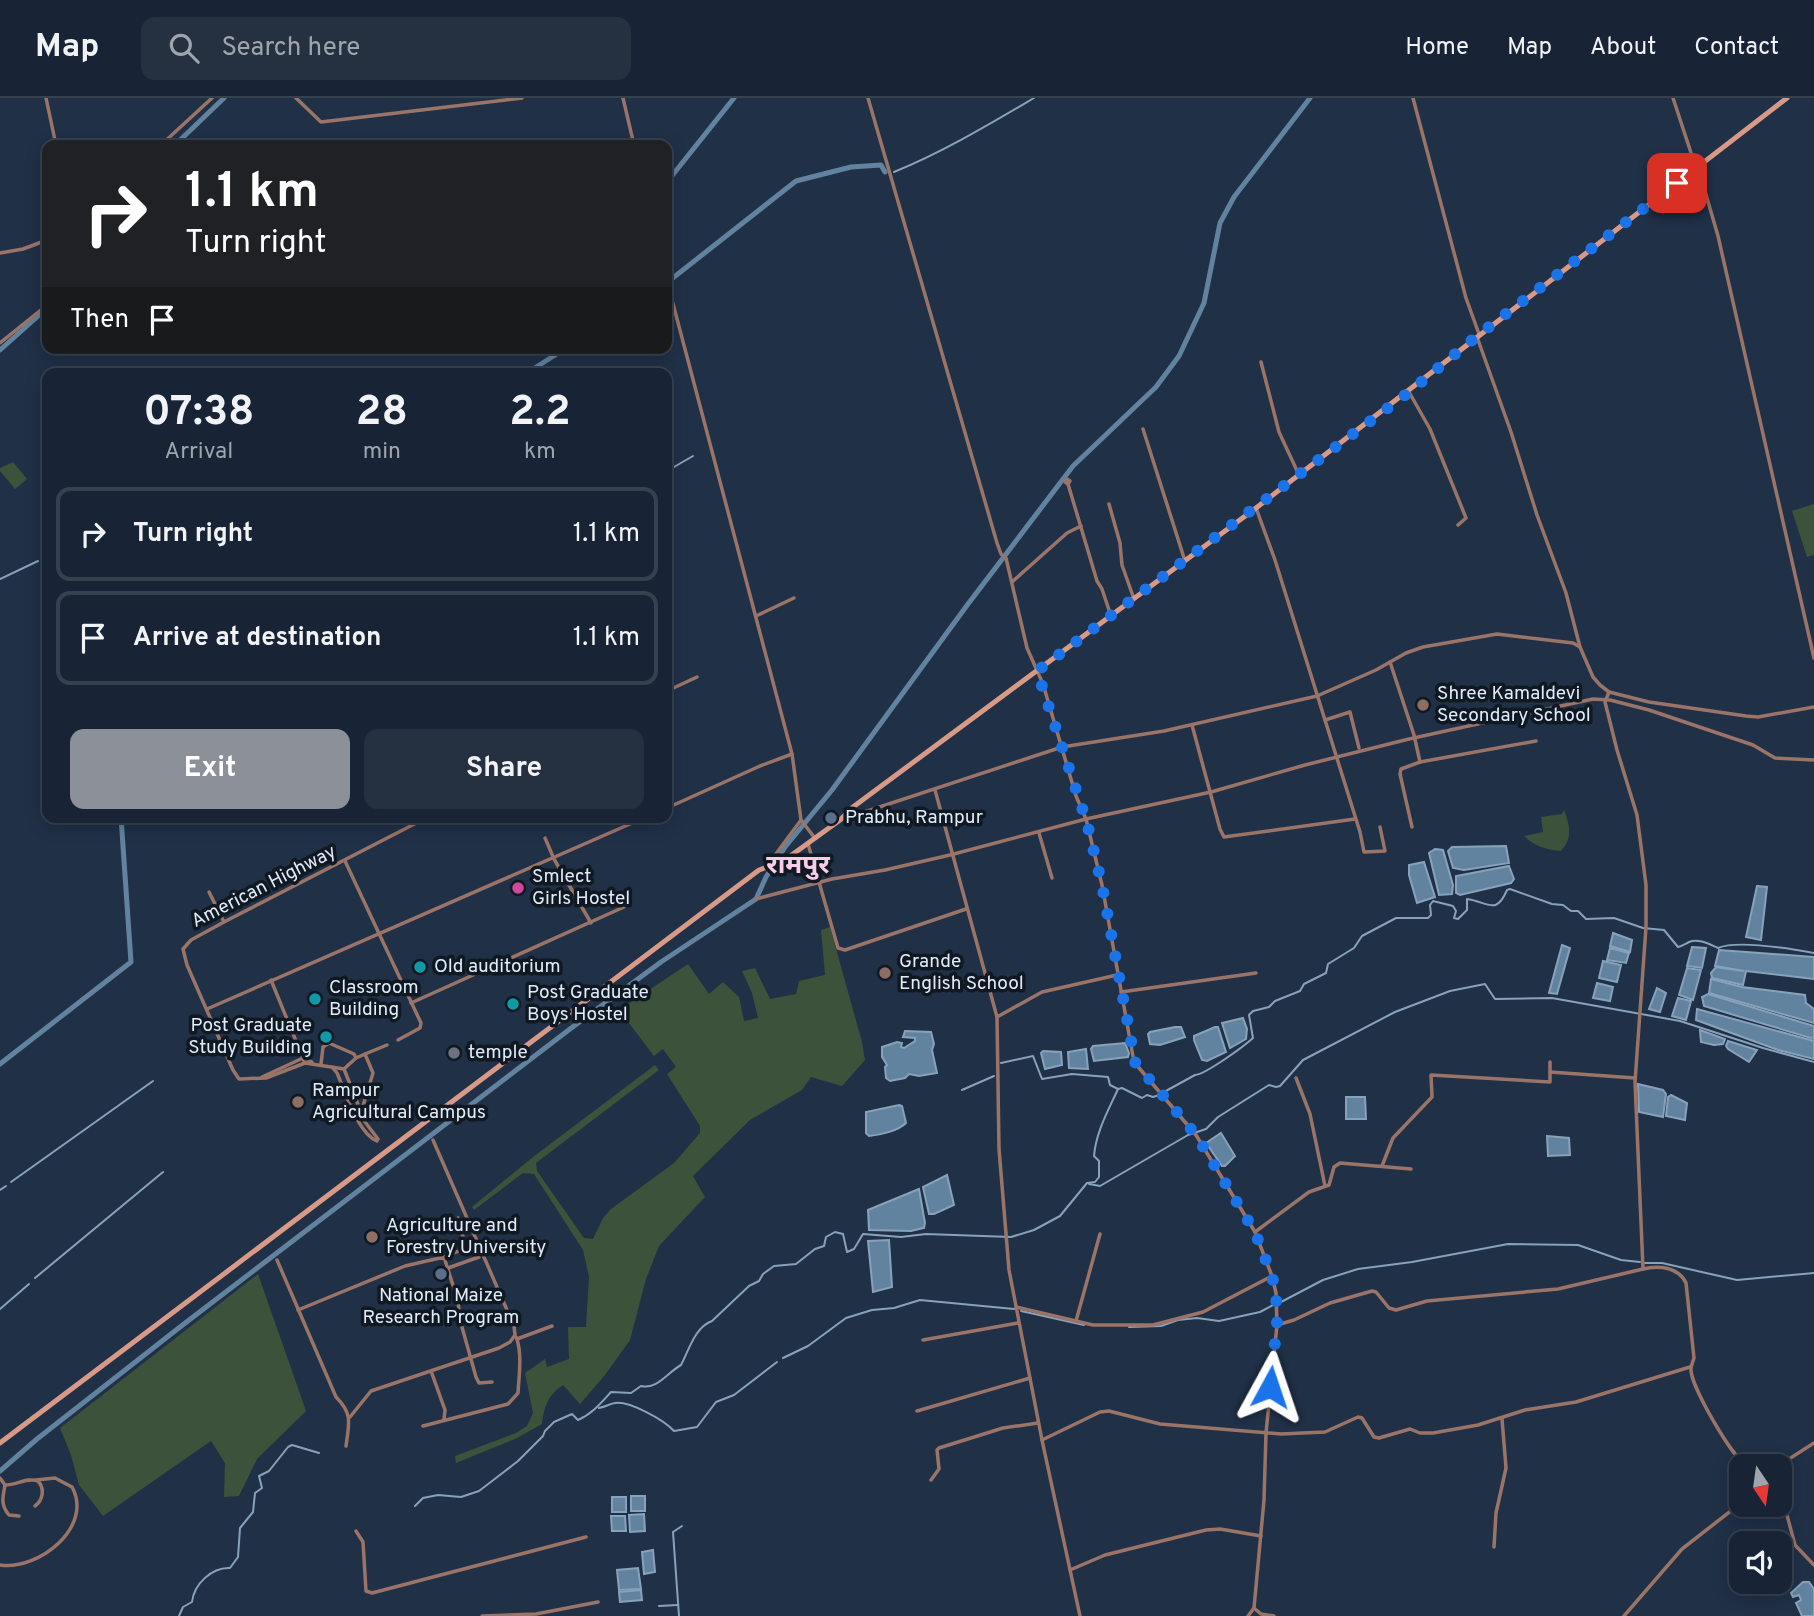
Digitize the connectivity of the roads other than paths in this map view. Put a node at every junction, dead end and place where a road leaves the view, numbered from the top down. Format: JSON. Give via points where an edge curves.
{"nodes":[{"id":1,"x":46,"y":98,"type":"edge"},
{"id":2,"x":212,"y":98,"type":"edge"},
{"id":3,"x":296,"y":98,"type":"edge"},
{"id":4,"x":522,"y":98,"type":"edge"},
{"id":5,"x":623,"y":98,"type":"edge"},
{"id":6,"x":868,"y":98,"type":"edge"},
{"id":7,"x":1413,"y":98,"type":"edge"},
{"id":8,"x":1673,"y":98,"type":"edge"},
{"id":9,"x":1787,"y":98,"type":"edge"},
{"id":10,"x":55,"y":140,"type":"edge"},
{"id":11,"x":167,"y":140,"type":"edge"},
{"id":12,"x":633,"y":140,"type":"edge"},
{"id":13,"x":1697,"y":167,"type":"junction"},
{"id":14,"x":42,"y":242,"type":"edge"},
{"id":15,"x":0,"y":253,"type":"edge"},
{"id":16,"x":672,"y":300,"type":"edge"},
{"id":17,"x":42,"y":309,"type":"edge"},
{"id":18,"x":1478,"y":335,"type":"junction"},
{"id":19,"x":0,"y":344,"type":"edge"},
{"id":20,"x":1262,"y":362,"type":"dead end"},
{"id":21,"x":1409,"y":392,"type":"junction"},
{"id":22,"x":1143,"y":429,"type":"dead end"},
{"id":23,"x":1299,"y":475,"type":"junction"},
{"id":24,"x":1068,"y":484,"type":"dead end"},
{"id":25,"x":1109,"y":505,"type":"dead end"},
{"id":26,"x":1256,"y":508,"type":"junction"},
{"id":27,"x":1458,"y":525,"type":"dead end"},
{"id":28,"x":1080,"y":526,"type":"junction"},
{"id":29,"x":1185,"y":561,"type":"junction"},
{"id":30,"x":1012,"y":582,"type":"junction"},
{"id":31,"x":794,"y":598,"type":"dead end"},
{"id":32,"x":1134,"y":598,"type":"junction"},
{"id":33,"x":1111,"y":616,"type":"junction"},
{"id":34,"x":756,"y":617,"type":"junction"},
{"id":35,"x":1580,"y":647,"type":"junction"},
{"id":36,"x":1814,"y":658,"type":"edge"},
{"id":37,"x":1390,"y":662,"type":"junction"},
{"id":38,"x":1037,"y":671,"type":"junction"},
{"id":39,"x":697,"y":677,"type":"dead end"},
{"id":40,"x":672,"y":689,"type":"edge"},
{"id":41,"x":1609,"y":692,"type":"junction"},
{"id":42,"x":1317,"y":696,"type":"junction"},
{"id":43,"x":1814,"y":707,"type":"edge"},
{"id":44,"x":1325,"y":720,"type":"junction"},
{"id":45,"x":1192,"y":725,"type":"junction"},
{"id":46,"x":1536,"y":741,"type":"dead end"},
{"id":47,"x":1062,"y":747,"type":"junction"},
{"id":48,"x":1359,"y":748,"type":"dead end"},
{"id":49,"x":792,"y":754,"type":"junction"},
{"id":50,"x":1814,"y":760,"type":"edge"},
{"id":51,"x":1420,"y":762,"type":"junction"},
{"id":52,"x":935,"y":790,"type":"junction"},
{"id":53,"x":1211,"y":792,"type":"junction"},
{"id":54,"x":672,"y":806,"type":"edge"},
{"id":55,"x":1356,"y":818,"type":"junction"},
{"id":56,"x":840,"y":820,"type":"junction"},
{"id":57,"x":802,"y":821,"type":"junction"},
{"id":58,"x":1086,"y":821,"type":"junction"},
{"id":59,"x":417,"y":823,"type":"edge"},
{"id":60,"x":633,"y":823,"type":"edge"},
{"id":61,"x":1380,"y":827,"type":"dead end"},
{"id":62,"x":1412,"y":827,"type":"dead end"},
{"id":63,"x":1039,"y":833,"type":"junction"},
{"id":64,"x":814,"y":837,"type":"junction"},
{"id":65,"x":545,"y":838,"type":"dead end"},
{"id":66,"x":807,"y":842,"type":"junction"},
{"id":67,"x":554,"y":859,"type":"junction"},
{"id":68,"x":345,"y":861,"type":"junction"},
{"id":69,"x":769,"y":866,"type":"junction"},
{"id":70,"x":1052,"y":878,"type":"dead end"},
{"id":71,"x":209,"y":892,"type":"dead end"},
{"id":72,"x":756,"y":899,"type":"dead end"},
{"id":73,"x":624,"y":907,"type":"dead end"},
{"id":74,"x":966,"y":909,"type":"junction"},
{"id":75,"x":224,"y":922,"type":"junction"},
{"id":76,"x":592,"y":923,"type":"junction"},
{"id":77,"x":379,"y":933,"type":"junction"},
{"id":78,"x":1256,"y":973,"type":"dead end"},
{"id":79,"x":1117,"y":975,"type":"junction"},
{"id":80,"x":271,"y":980,"type":"junction"},
{"id":81,"x":1121,"y":992,"type":"junction"},
{"id":82,"x":411,"y":1003,"type":"junction"},
{"id":83,"x":208,"y":1009,"type":"junction"},
{"id":84,"x":996,"y":1017,"type":"junction"},
{"id":85,"x":398,"y":1040,"type":"dead end"},
{"id":86,"x":387,"y":1045,"type":"dead end"},
{"id":87,"x":365,"y":1054,"type":"junction"},
{"id":88,"x":356,"y":1058,"type":"junction"},
{"id":89,"x":304,"y":1060,"type":"junction"},
{"id":90,"x":1550,"y":1062,"type":"dead end"},
{"id":91,"x":321,"y":1064,"type":"junction"},
{"id":92,"x":326,"y":1066,"type":"junction"},
{"id":93,"x":344,"y":1069,"type":"junction"},
{"id":94,"x":1550,"y":1072,"type":"junction"},
{"id":95,"x":1296,"y":1078,"type":"dead end"},
{"id":96,"x":1635,"y":1078,"type":"junction"},
{"id":97,"x":362,"y":1111,"type":"junction"},
{"id":98,"x":433,"y":1140,"type":"dead end"},
{"id":99,"x":1382,"y":1166,"type":"junction"},
{"id":100,"x":1411,"y":1169,"type":"dead end"},
{"id":101,"x":1325,"y":1186,"type":"junction"},
{"id":102,"x":458,"y":1218,"type":"dead end"},
{"id":103,"x":1255,"y":1232,"type":"junction"},
{"id":104,"x":1100,"y":1234,"type":"dead end"},
{"id":105,"x":466,"y":1248,"type":"junction"},
{"id":106,"x":481,"y":1256,"type":"junction"},
{"id":107,"x":444,"y":1257,"type":"junction"},
{"id":108,"x":277,"y":1260,"type":"dead end"},
{"id":109,"x":448,"y":1268,"type":"junction"},
{"id":110,"x":1643,"y":1269,"type":"junction"},
{"id":111,"x":1272,"y":1276,"type":"junction"},
{"id":112,"x":1016,"y":1307,"type":"junction"},
{"id":113,"x":298,"y":1310,"type":"junction"},
{"id":114,"x":1076,"y":1321,"type":"junction"},
{"id":115,"x":1018,"y":1323,"type":"junction"},
{"id":116,"x":1277,"y":1325,"type":"junction"},
{"id":117,"x":552,"y":1326,"type":"dead end"},
{"id":118,"x":516,"y":1337,"type":"junction"},
{"id":119,"x":923,"y":1340,"type":"dead end"},
{"id":120,"x":470,"y":1357,"type":"junction"},
{"id":121,"x":1690,"y":1367,"type":"junction"},
{"id":122,"x":432,"y":1371,"type":"junction"},
{"id":123,"x":1030,"y":1378,"type":"junction"},
{"id":124,"x":492,"y":1382,"type":"dead end"},
{"id":125,"x":917,"y":1411,"type":"dead end"},
{"id":126,"x":350,"y":1417,"type":"junction"},
{"id":127,"x":1502,"y":1419,"type":"junction"},
{"id":128,"x":444,"y":1420,"type":"junction"},
{"id":129,"x":1038,"y":1423,"type":"junction"},
{"id":130,"x":423,"y":1426,"type":"dead end"},
{"id":131,"x":1266,"y":1433,"type":"junction"},
{"id":132,"x":1042,"y":1440,"type":"junction"},
{"id":133,"x":0,"y":1443,"type":"edge"},
{"id":134,"x":1814,"y":1443,"type":"edge"},
{"id":135,"x":346,"y":1446,"type":"dead end"},
{"id":136,"x":1734,"y":1454,"type":"edge"},
{"id":137,"x":1792,"y":1457,"type":"edge"},
{"id":138,"x":0,"y":1478,"type":"edge"},
{"id":139,"x":36,"y":1480,"type":"junction"},
{"id":140,"x":931,"y":1480,"type":"dead end"},
{"id":141,"x":5,"y":1485,"type":"junction"},
{"id":142,"x":1,"y":1496,"type":"edge"},
{"id":143,"x":35,"y":1506,"type":"dead end"},
{"id":144,"x":1729,"y":1512,"type":"edge"},
{"id":145,"x":19,"y":1516,"type":"dead end"},
{"id":146,"x":1788,"y":1517,"type":"edge"},
{"id":147,"x":356,"y":1531,"type":"dead end"},
{"id":148,"x":1261,"y":1536,"type":"junction"},
{"id":149,"x":586,"y":1537,"type":"dead end"},
{"id":150,"x":1494,"y":1547,"type":"dead end"},
{"id":151,"x":0,"y":1565,"type":"edge"},
{"id":152,"x":1814,"y":1566,"type":"edge"},
{"id":153,"x":1070,"y":1570,"type":"junction"},
{"id":154,"x":598,"y":1602,"type":"dead end"},
{"id":155,"x":1254,"y":1608,"type":"junction"},
{"id":156,"x":482,"y":1616,"type":"edge"},
{"id":157,"x":1080,"y":1616,"type":"edge"},
{"id":158,"x":1248,"y":1616,"type":"edge"},
{"id":159,"x":1274,"y":1616,"type":"edge"},
{"id":160,"x":1623,"y":1616,"type":"edge"}],
"edges":[{"from":1,"to":10,"type":"street"},
{"from":2,"to":11,"type":"street"},
{"from":3,"to":4,"type":"street","via":[[321,122]]},
{"from":5,"to":12,"type":"street"},
{"from":6,"to":30,"type":"street"},
{"from":7,"to":18,"type":"street"},
{"from":8,"to":13,"type":"street"},
{"from":9,"to":13,"type":"main road"},
{"from":13,"to":18,"type":"main road"},
{"from":13,"to":36,"type":"street","via":[[1718,236]]},
{"from":14,"to":15,"type":"street"},
{"from":16,"to":34,"type":"street"},
{"from":17,"to":19,"type":"street"},
{"from":18,"to":21,"type":"main road"},
{"from":18,"to":35,"type":"street"},
{"from":20,"to":23,"type":"street","via":[[1279,432]]},
{"from":21,"to":23,"type":"main road"},
{"from":21,"to":27,"type":"street","via":[[1430,429],[1466,518]]},
{"from":22,"to":29,"type":"street"},
{"from":23,"to":26,"type":"main road"},
{"from":24,"to":28,"type":"street"},
{"from":25,"to":32,"type":"street"},
{"from":26,"to":29,"type":"main road"},
{"from":26,"to":42,"type":"street"},
{"from":28,"to":30,"type":"street"},
{"from":28,"to":33,"type":"street"},
{"from":29,"to":32,"type":"main road"},
{"from":30,"to":38,"type":"street"},
{"from":31,"to":34,"type":"street"},
{"from":32,"to":33,"type":"main road"},
{"from":33,"to":38,"type":"main road"},
{"from":34,"to":49,"type":"street"},
{"from":35,"to":37,"type":"street","via":[[1497,634],[1423,647]]},
{"from":35,"to":41,"type":"street","via":[[1593,677]]},
{"from":37,"to":42,"type":"street"},
{"from":37,"to":51,"type":"street"},
{"from":38,"to":47,"type":"street"},
{"from":38,"to":56,"type":"main road"},
{"from":39,"to":40,"type":"street"},
{"from":41,"to":43,"type":"street","via":[[1758,717]]},
{"from":41,"to":96,"type":"street","via":[[1606,700],[1637,815],[1646,885]]},
{"from":42,"to":44,"type":"street"},
{"from":42,"to":45,"type":"street"},
{"from":44,"to":48,"type":"street","via":[[1350,712]]},
{"from":44,"to":55,"type":"street"},
{"from":45,"to":47,"type":"street"},
{"from":45,"to":53,"type":"street"},
{"from":46,"to":51,"type":"street"},
{"from":47,"to":52,"type":"street"},
{"from":47,"to":58,"type":"street"},
{"from":49,"to":54,"type":"street"},
{"from":49,"to":57,"type":"street"},
{"from":50,"to":53,"type":"street","via":[[1775,758],[1752,745],[1649,710],[1593,699],[1409,739]]},
{"from":51,"to":62,"type":"street","via":[[1401,769],[1400,775]]},
{"from":52,"to":56,"type":"street"},
{"from":52,"to":74,"type":"street"},
{"from":53,"to":55,"type":"street","via":[[1224,837]]},
{"from":53,"to":58,"type":"street"},
{"from":55,"to":61,"type":"street","via":[[1364,852],[1385,851]]},
{"from":56,"to":64,"type":"main road"},
{"from":57,"to":64,"type":"street"},
{"from":57,"to":69,"type":"street"},
{"from":58,"to":63,"type":"street"},
{"from":58,"to":79,"type":"street"},
{"from":59,"to":68,"type":"street","name":"American Highway"},
{"from":60,"to":67,"type":"street"},
{"from":63,"to":70,"type":"street"},
{"from":63,"to":72,"type":"street"},
{"from":64,"to":66,"type":"main road"},
{"from":65,"to":67,"type":"street"},
{"from":66,"to":69,"type":"main road","via":[[782,862]]},
{"from":66,"to":74,"type":"street","via":[[841,950]]},
{"from":67,"to":76,"type":"street"},
{"from":67,"to":77,"type":"street"},
{"from":68,"to":75,"type":"street","name":"American Highway"},
{"from":68,"to":77,"type":"street"},
{"from":69,"to":133,"type":"main road","via":[[607,983]]},
{"from":71,"to":75,"type":"street"},
{"from":73,"to":76,"type":"street"},
{"from":74,"to":84,"type":"street"},
{"from":75,"to":83,"type":"street","name":"American Highway","via":[[183,949]]},
{"from":76,"to":82,"type":"street"},
{"from":77,"to":80,"type":"street"},
{"from":77,"to":82,"type":"street"},
{"from":78,"to":81,"type":"street"},
{"from":79,"to":81,"type":"street"},
{"from":79,"to":84,"type":"street","via":[[1042,992]]},
{"from":80,"to":83,"type":"street"},
{"from":80,"to":89,"type":"street"},
{"from":81,"to":103,"type":"street","via":[[1135,1062],[1196,1135]]},
{"from":82,"to":85,"type":"street","via":[[421,1028]]},
{"from":83,"to":89,"type":"street","name":"American Highway","via":[[239,1079],[272,1076]]},
{"from":84,"to":112,"type":"street","via":[[999,1149]]},
{"from":86,"to":87,"type":"street"},
{"from":87,"to":88,"type":"street"},
{"from":87,"to":97,"type":"street","via":[[373,1073]]},
{"from":88,"to":91,"type":"street","via":[[329,1043],[323,1047]]},
{"from":88,"to":93,"type":"street"},
{"from":89,"to":91,"type":"street","name":"American Highway"},
{"from":90,"to":94,"type":"street"},
{"from":91,"to":92,"type":"street","name":"American Highway"},
{"from":92,"to":93,"type":"street","name":"American Highway"},
{"from":92,"to":97,"type":"street","via":[[334,1068],[363,1129],[377,1140]]},
{"from":93,"to":97,"type":"street"},
{"from":94,"to":96,"type":"street"},
{"from":94,"to":99,"type":"street","via":[[1550,1082],[1431,1075],[1432,1097],[1393,1138]]},
{"from":95,"to":101,"type":"street","via":[[1310,1114]]},
{"from":96,"to":110,"type":"street"},
{"from":98,"to":106,"type":"street"},
{"from":99,"to":100,"type":"street"},
{"from":99,"to":101,"type":"street","via":[[1340,1163]]},
{"from":101,"to":103,"type":"street","via":[[1309,1192]]},
{"from":102,"to":105,"type":"street"},
{"from":103,"to":111,"type":"street"},
{"from":104,"to":114,"type":"street"},
{"from":105,"to":106,"type":"street"},
{"from":105,"to":107,"type":"street"},
{"from":106,"to":109,"type":"street"},
{"from":106,"to":118,"type":"street"},
{"from":107,"to":109,"type":"street"},
{"from":107,"to":113,"type":"street","via":[[405,1266]]},
{"from":108,"to":113,"type":"street"},
{"from":109,"to":120,"type":"street"},
{"from":110,"to":116,"type":"street","via":[[1558,1289],[1427,1301],[1396,1310],[1372,1291]]},
{"from":110,"to":121,"type":"street","via":[[1678,1271],[1686,1283],[1695,1358]]},
{"from":111,"to":114,"type":"street","via":[[1203,1312],[1161,1324]]},
{"from":111,"to":116,"type":"street"},
{"from":112,"to":114,"type":"street"},
{"from":112,"to":115,"type":"street"},
{"from":113,"to":126,"type":"street","via":[[335,1397]]},
{"from":115,"to":119,"type":"street"},
{"from":115,"to":123,"type":"street"},
{"from":116,"to":131,"type":"street"},
{"from":117,"to":118,"type":"street"},
{"from":118,"to":120,"type":"street"},
{"from":118,"to":128,"type":"street","via":[[521,1353],[516,1397],[508,1404]]},
{"from":120,"to":122,"type":"street"},
{"from":120,"to":124,"type":"street","via":[[479,1382]]},
{"from":121,"to":127,"type":"street"},
{"from":121,"to":136,"type":"street","via":[[1710,1415]]},
{"from":122,"to":126,"type":"street","via":[[371,1391]]},
{"from":122,"to":128,"type":"street"},
{"from":123,"to":125,"type":"street"},
{"from":123,"to":129,"type":"street"},
{"from":126,"to":135,"type":"street"},
{"from":127,"to":131,"type":"street","via":[[1433,1433],[1410,1429],[1379,1438],[1358,1417],[1325,1432]]},
{"from":127,"to":150,"type":"street","via":[[1506,1468]]},
{"from":128,"to":130,"type":"street"},
{"from":129,"to":132,"type":"street"},
{"from":129,"to":140,"type":"street","via":[[1003,1428],[939,1448],[939,1468]]},
{"from":131,"to":132,"type":"street","via":[[1160,1424],[1109,1411]]},
{"from":131,"to":148,"type":"street"},
{"from":132,"to":153,"type":"street"},
{"from":134,"to":137,"type":"street"},
{"from":138,"to":141,"type":"street"},
{"from":139,"to":141,"type":"street"},
{"from":139,"to":143,"type":"street","via":[[42,1496]]},
{"from":139,"to":151,"type":"street","via":[[55,1478],[72,1487],[75,1521],[46,1553],[24,1563]]},
{"from":141,"to":142,"type":"street"},
{"from":142,"to":145,"type":"street","via":[[6,1512]]},
{"from":144,"to":160,"type":"street","via":[[1682,1549]]},
{"from":146,"to":152,"type":"street","via":[[1795,1545]]},
{"from":147,"to":149,"type":"street","via":[[363,1542],[366,1591],[372,1593]]},
{"from":148,"to":153,"type":"street","via":[[1206,1530],[1105,1555]]},
{"from":148,"to":155,"type":"street"},
{"from":153,"to":157,"type":"street"},
{"from":154,"to":156,"type":"street","via":[[536,1614]]},
{"from":155,"to":158,"type":"street"},
{"from":155,"to":159,"type":"street"}]}
